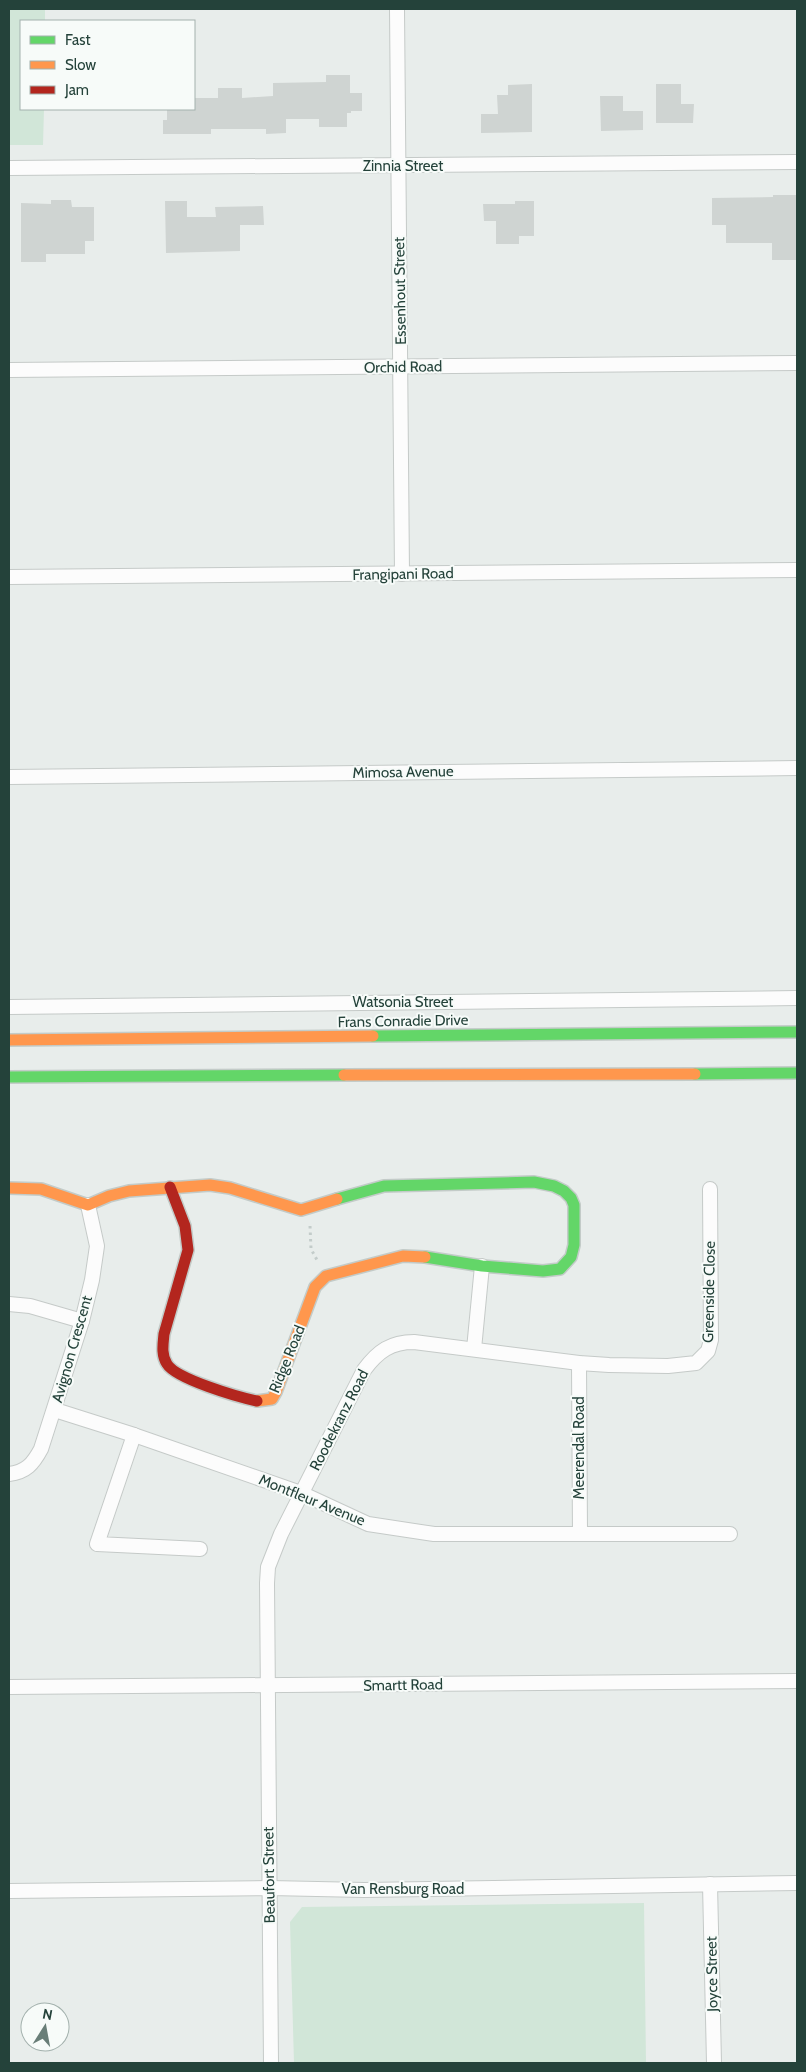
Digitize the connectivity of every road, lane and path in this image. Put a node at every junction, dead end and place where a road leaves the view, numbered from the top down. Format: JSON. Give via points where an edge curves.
{"nodes":[{"id":1,"x":397,"y":9,"type":"edge"},
{"id":2,"x":797,"y":162,"type":"edge"},
{"id":3,"x":398,"y":166,"type":"junction"},
{"id":4,"x":9,"y":168,"type":"edge"},
{"id":5,"x":797,"y":363,"type":"edge"},
{"id":6,"x":401,"y":367,"type":"junction"},
{"id":7,"x":9,"y":370,"type":"edge"},
{"id":8,"x":797,"y":570,"type":"edge"},
{"id":9,"x":402,"y":574,"type":"junction"},
{"id":10,"x":9,"y":577,"type":"edge"},
{"id":11,"x":797,"y":768,"type":"edge"},
{"id":12,"x":9,"y":777,"type":"edge"},
{"id":13,"x":797,"y":998,"type":"edge"},
{"id":14,"x":9,"y":1007,"type":"edge"},
{"id":15,"x":797,"y":1032,"type":"edge"},
{"id":16,"x":9,"y":1040,"type":"edge"},
{"id":17,"x":797,"y":1072,"type":"edge"},
{"id":18,"x":9,"y":1077,"type":"edge"},
{"id":19,"x":170,"y":1187,"type":"junction"},
{"id":20,"x":9,"y":1188,"type":"edge"},
{"id":21,"x":710,"y":1189,"type":"dead end"},
{"id":22,"x":88,"y":1205,"type":"junction"},
{"id":23,"x":305,"y":1209,"type":"junction"},
{"id":24,"x":482,"y":1266,"type":"junction"},
{"id":25,"x":326,"y":1276,"type":"junction"},
{"id":26,"x":9,"y":1304,"type":"edge"},
{"id":27,"x":82,"y":1321,"type":"junction"},
{"id":28,"x":474,"y":1350,"type":"junction"},
{"id":29,"x":579,"y":1362,"type":"junction"},
{"id":30,"x":55,"y":1410,"type":"junction"},
{"id":31,"x":134,"y":1435,"type":"junction"},
{"id":32,"x":9,"y":1474,"type":"edge"},
{"id":33,"x":301,"y":1493,"type":"junction"},
{"id":34,"x":580,"y":1534,"type":"junction"},
{"id":35,"x":730,"y":1534,"type":"dead end"},
{"id":36,"x":200,"y":1549,"type":"dead end"},
{"id":37,"x":797,"y":1681,"type":"edge"},
{"id":38,"x":267,"y":1686,"type":"junction"},
{"id":39,"x":9,"y":1687,"type":"edge"},
{"id":40,"x":710,"y":1884,"type":"junction"},
{"id":41,"x":797,"y":1884,"type":"edge"},
{"id":42,"x":270,"y":1888,"type":"junction"},
{"id":43,"x":9,"y":1891,"type":"edge"},
{"id":44,"x":271,"y":2063,"type":"edge"},
{"id":45,"x":714,"y":2063,"type":"edge"}],
"edges":[{"from":1,"to":3,"type":"street","name":"Essenhout Street"},
{"from":2,"to":3,"type":"street","name":"Zinnia Street"},
{"from":3,"to":4,"type":"street","name":"Zinnia Street"},
{"from":3,"to":6,"type":"street","name":"Essenhout Street"},
{"from":5,"to":6,"type":"street","name":"Orchid Road"},
{"from":6,"to":7,"type":"street","name":"Orchid Road"},
{"from":6,"to":9,"type":"street","name":"Essenhout Street"},
{"from":8,"to":9,"type":"street","name":"Frangipani Road"},
{"from":9,"to":10,"type":"street","name":"Frangipani Road"},
{"from":11,"to":12,"type":"street","name":"Mimosa Avenue"},
{"from":13,"to":14,"type":"street","name":"Watsonia Street"},
{"from":15,"to":16,"type":"main road","name":"Frans Conradie Drive"},
{"from":17,"to":18,"type":"main road"},
{"from":19,"to":22,"type":"main road","via":[[130,1191]]},
{"from":19,"to":23,"type":"main road","via":[[210,1185],[230,1188],[290,1208]]},
{"from":19,"to":25,"type":"main road","name":"Ridge Road","via":[[186,1230],[188,1249],[162,1344],[162,1355],[176,1374],[246,1399],[259,1402],[272,1399],[315,1287]]},
{"from":20,"to":22,"type":"main road","via":[[41,1189]]},
{"from":21,"to":29,"type":"street","name":"Greenside Close","via":[[711,1340],[703,1357],[696,1363],[668,1366],[610,1366]]},
{"from":22,"to":27,"type":"street","name":"Avignon Crescent","via":[[97,1246]]},
{"from":23,"to":24,"type":"main road","via":[[384,1186],[534,1182],[564,1190],[571,1198],[574,1204],[574,1245],[566,1264],[548,1271]]},
{"from":23,"to":25,"type":"path","via":[[311,1228],[311,1249]]},
{"from":24,"to":25,"type":"main road","via":[[414,1255]]},
{"from":24,"to":28,"type":"street"},
{"from":26,"to":27,"type":"street","via":[[30,1306]]},
{"from":27,"to":30,"type":"street","name":"Avignon Crescent"},
{"from":28,"to":29,"type":"street","name":"Roodekranz Road"},
{"from":28,"to":33,"type":"street","name":"Roodekranz Road","via":[[406,1342],[381,1351],[364,1370]]},
{"from":29,"to":34,"type":"street","name":"Meerendal Road"},
{"from":30,"to":31,"type":"street","name":"Montfleur Avenue"},
{"from":30,"to":32,"type":"street","name":"Avignon Crescent","via":[[35,1460],[23,1471]]},
{"from":31,"to":33,"type":"street","name":"Montfleur Avenue"},
{"from":31,"to":36,"type":"street","via":[[97,1543]]},
{"from":33,"to":34,"type":"street","name":"Montfleur Avenue","via":[[368,1524],[434,1534]]},
{"from":33,"to":38,"type":"street","name":"Roodekranz Road","via":[[268,1567]]},
{"from":34,"to":35,"type":"street","name":"Montfleur Avenue"},
{"from":37,"to":38,"type":"street","name":"Smartt Road"},
{"from":38,"to":39,"type":"street","name":"Smartt Road"},
{"from":38,"to":42,"type":"street","name":"Beaufort Street"},
{"from":40,"to":41,"type":"street","name":"Van Rensburg Road"},
{"from":40,"to":42,"type":"street","name":"Van Rensburg Road","via":[[364,1890]]},
{"from":40,"to":45,"type":"street","name":"Joyce Street"},
{"from":42,"to":43,"type":"street","name":"Van Rensburg Road"},
{"from":42,"to":44,"type":"street","name":"Beaufort Street"}]}
